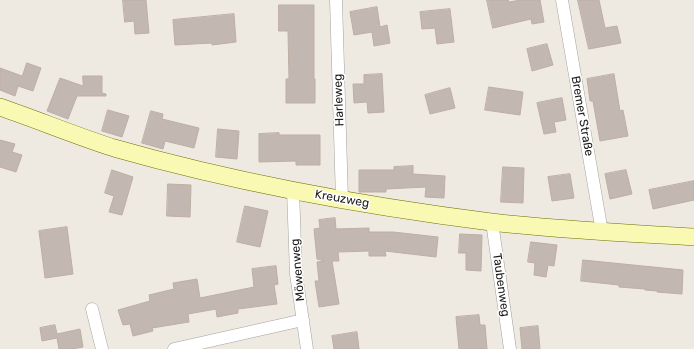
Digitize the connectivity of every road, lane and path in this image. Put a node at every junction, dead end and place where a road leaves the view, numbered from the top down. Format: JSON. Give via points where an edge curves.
{"nodes":[{"id":1,"x":336,"y":0,"type":"edge"},
{"id":2,"x":562,"y":0,"type":"edge"},
{"id":3,"x":0,"y":107,"type":"edge"},
{"id":4,"x":293,"y":190,"type":"junction"},
{"id":5,"x":342,"y":200,"type":"junction"},
{"id":6,"x":492,"y":222,"type":"junction"},
{"id":7,"x":602,"y":232,"type":"junction"},
{"id":8,"x":694,"y":237,"type":"edge"},
{"id":9,"x":92,"y":309,"type":"dead end"},
{"id":10,"x":303,"y":320,"type":"junction"},
{"id":11,"x":102,"y":349,"type":"edge"},
{"id":12,"x":174,"y":349,"type":"edge"},
{"id":13,"x":307,"y":349,"type":"edge"},
{"id":14,"x":510,"y":349,"type":"edge"}],
"edges":[{"from":1,"to":5,"type":"street","name":"Harleweg"},
{"from":2,"to":7,"type":"street","name":"Bremer Straße"},
{"from":3,"to":4,"type":"street","name":"Kreuzweg","via":[[113,147],[230,178]]},
{"from":4,"to":5,"type":"street","name":"Kreuzweg"},
{"from":4,"to":10,"type":"street","name":"Möwenweg","via":[[296,274]]},
{"from":5,"to":6,"type":"street","name":"Kreuzweg"},
{"from":6,"to":7,"type":"street","name":"Kreuzweg"},
{"from":6,"to":14,"type":"street","name":"Taubenweg"},
{"from":7,"to":8,"type":"street","name":"Kreuzweg"},
{"from":9,"to":11,"type":"street"},
{"from":10,"to":12,"type":"street"},
{"from":10,"to":13,"type":"street","name":"Möwenweg"}]}
